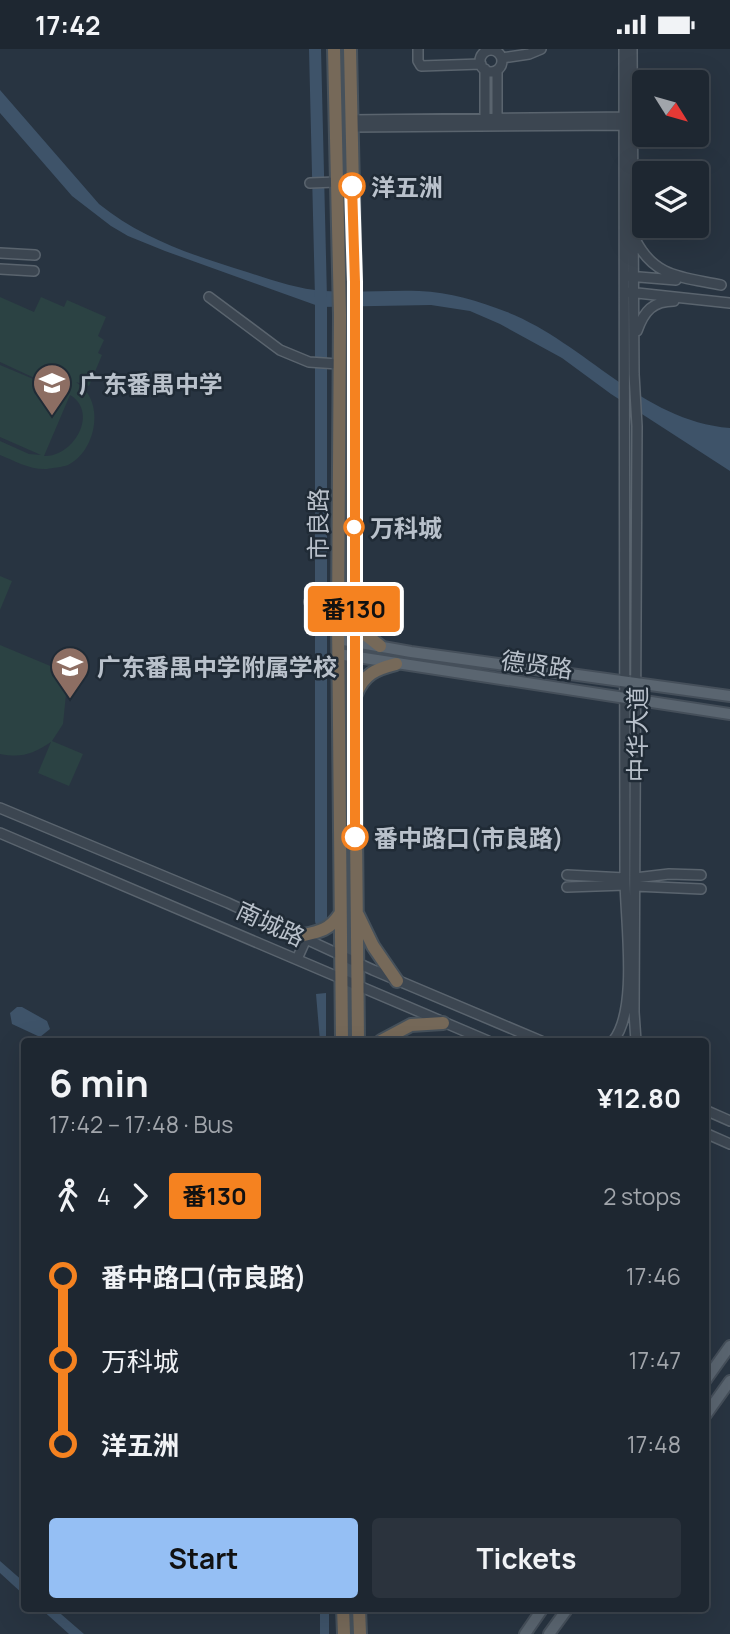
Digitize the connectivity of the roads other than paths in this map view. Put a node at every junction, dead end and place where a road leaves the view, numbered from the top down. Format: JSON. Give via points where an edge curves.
{"nodes":[{"id":1,"x":334,"y":49,"type":"edge"},
{"id":2,"x":350,"y":49,"type":"edge"},
{"id":3,"x":418,"y":49,"type":"edge"},
{"id":4,"x":541,"y":49,"type":"edge"},
{"id":5,"x":624,"y":49,"type":"edge"},
{"id":6,"x":632,"y":49,"type":"edge"},
{"id":7,"x":502,"y":58,"type":"junction"},
{"id":8,"x":483,"y":67,"type":"junction"},
{"id":9,"x":497,"y":70,"type":"junction"},
{"id":10,"x":485,"y":118,"type":"junction"},
{"id":11,"x":497,"y":118,"type":"junction"},
{"id":12,"x":629,"y":121,"type":"junction"},
{"id":13,"x":351,"y":124,"type":"junction"},
{"id":14,"x":333,"y":182,"type":"junction"},
{"id":15,"x":310,"y":183,"type":"dead end"},
{"id":16,"x":632,"y":207,"type":"edge"},
{"id":17,"x":633,"y":238,"type":"edge"},
{"id":18,"x":634,"y":238,"type":"edge"},
{"id":19,"x":0,"y":253,"type":"edge"},
{"id":20,"x":35,"y":255,"type":"dead end"},
{"id":21,"x":0,"y":269,"type":"edge"},
{"id":22,"x":34,"y":271,"type":"dead end"},
{"id":23,"x":630,"y":276,"type":"junction"},
{"id":24,"x":725,"y":286,"type":"edge"},
{"id":25,"x":630,"y":292,"type":"junction"},
{"id":26,"x":209,"y":297,"type":"dead end"},
{"id":27,"x":715,"y":301,"type":"junction"},
{"id":28,"x":730,"y":303,"type":"edge"},
{"id":29,"x":634,"y":339,"type":"junction"},
{"id":30,"x":335,"y":363,"type":"junction"},
{"id":31,"x":335,"y":601,"type":"junction"},
{"id":32,"x":309,"y":602,"type":"dead end"},
{"id":33,"x":354,"y":619,"type":"junction"},
{"id":34,"x":338,"y":639,"type":"junction"},
{"id":35,"x":354,"y":641,"type":"junction"},
{"id":36,"x":380,"y":646,"type":"junction"},
{"id":37,"x":338,"y":654,"type":"junction"},
{"id":38,"x":354,"y":656,"type":"junction"},
{"id":39,"x":396,"y":664,"type":"junction"},
{"id":40,"x":630,"y":682,"type":"junction"},
{"id":41,"x":730,"y":696,"type":"edge"},
{"id":42,"x":355,"y":698,"type":"junction"},
{"id":43,"x":630,"y":699,"type":"junction"},
{"id":44,"x":730,"y":714,"type":"edge"},
{"id":45,"x":625,"y":729,"type":"junction"},
{"id":46,"x":636,"y":730,"type":"junction"},
{"id":47,"x":0,"y":808,"type":"edge"},
{"id":48,"x":0,"y":833,"type":"edge"},
{"id":49,"x":701,"y":874,"type":"dead end"},
{"id":50,"x":567,"y":875,"type":"dead end"},
{"id":51,"x":630,"y":882,"type":"junction"},
{"id":52,"x":567,"y":887,"type":"dead end"},
{"id":53,"x":701,"y":888,"type":"dead end"},
{"id":54,"x":356,"y":910,"type":"junction"},
{"id":55,"x":340,"y":914,"type":"junction"},
{"id":56,"x":302,"y":938,"type":"junction"},
{"id":57,"x":341,"y":955,"type":"junction"},
{"id":58,"x":297,"y":959,"type":"junction"},
{"id":59,"x":357,"y":963,"type":"junction"},
{"id":60,"x":341,"y":978,"type":"junction"},
{"id":61,"x":397,"y":981,"type":"junction"},
{"id":62,"x":357,"y":985,"type":"junction"},
{"id":63,"x":429,"y":995,"type":"junction"},
{"id":64,"x":422,"y":1013,"type":"junction"},
{"id":65,"x":630,"y":1013,"type":"junction"},
{"id":66,"x":443,"y":1023,"type":"junction"},
{"id":67,"x":342,"y":1038,"type":"edge"},
{"id":68,"x":358,"y":1038,"type":"edge"},
{"id":69,"x":387,"y":1038,"type":"edge"},
{"id":70,"x":480,"y":1038,"type":"edge"},
{"id":71,"x":534,"y":1038,"type":"edge"},
{"id":72,"x":616,"y":1038,"type":"edge"},
{"id":73,"x":635,"y":1038,"type":"edge"},
{"id":74,"x":709,"y":1112,"type":"edge"},
{"id":75,"x":730,"y":1121,"type":"edge"},
{"id":76,"x":709,"y":1135,"type":"edge"},
{"id":77,"x":730,"y":1144,"type":"edge"},
{"id":78,"x":730,"y":1346,"type":"edge"},
{"id":79,"x":709,"y":1375,"type":"edge"},
{"id":80,"x":730,"y":1381,"type":"edge"},
{"id":81,"x":709,"y":1410,"type":"edge"},
{"id":82,"x":343,"y":1612,"type":"edge"},
{"id":83,"x":359,"y":1612,"type":"edge"},
{"id":84,"x":540,"y":1612,"type":"edge"},
{"id":85,"x":563,"y":1612,"type":"edge"},
{"id":86,"x":344,"y":1634,"type":"edge"},
{"id":87,"x":360,"y":1634,"type":"edge"},
{"id":88,"x":525,"y":1634,"type":"edge"},
{"id":89,"x":550,"y":1634,"type":"edge"}],
"edges":[{"from":1,"to":14,"type":"highway","name":"市良路"},
{"from":2,"to":13,"type":"highway","name":"市良路"},
{"from":3,"to":8,"type":"street","via":[[421,66]]},
{"from":4,"to":7,"type":"street"},
{"from":5,"to":12,"type":"street"},
{"from":6,"to":12,"type":"street"},
{"from":7,"to":8,"type":"street","via":[[489,50],[483,53]]},
{"from":7,"to":9,"type":"street"},
{"from":8,"to":9,"type":"street"},
{"from":8,"to":10,"type":"street"},
{"from":9,"to":11,"type":"street"},
{"from":10,"to":11,"type":"street"},
{"from":10,"to":13,"type":"street"},
{"from":11,"to":12,"type":"street"},
{"from":12,"to":13,"type":"street"},
{"from":12,"to":16,"type":"street"},
{"from":12,"to":23,"type":"street"},
{"from":13,"to":33,"type":"highway","name":"市良路"},
{"from":14,"to":15,"type":"street"},
{"from":14,"to":30,"type":"highway","name":"市良路","via":[[340,315]]},
{"from":17,"to":23,"type":"street"},
{"from":18,"to":24,"type":"street","via":[[645,257],[663,272]]},
{"from":19,"to":20,"type":"street"},
{"from":21,"to":22,"type":"street"},
{"from":23,"to":24,"type":"street"},
{"from":23,"to":25,"type":"street"},
{"from":25,"to":27,"type":"street"},
{"from":25,"to":29,"type":"street"},
{"from":25,"to":40,"type":"street","name":"中华大道","via":[[624,365]]},
{"from":26,"to":30,"type":"street","via":[[280,350],[309,362]]},
{"from":27,"to":28,"type":"street"},
{"from":27,"to":29,"type":"street","via":[[654,304]]},
{"from":29,"to":40,"type":"street","name":"中华大道","via":[[637,426]]},
{"from":30,"to":31,"type":"highway","name":"市良路"},
{"from":31,"to":32,"type":"street"},
{"from":31,"to":34,"type":"highway","name":"市良路"},
{"from":33,"to":35,"type":"highway","name":"市良路"},
{"from":33,"to":36,"type":"highway"},
{"from":34,"to":35,"type":"main road","name":"德贤路"},
{"from":34,"to":37,"type":"highway","name":"市良路"},
{"from":35,"to":36,"type":"main road","name":"德贤路"},
{"from":35,"to":38,"type":"highway","name":"市良路"},
{"from":36,"to":40,"type":"main road","name":"德贤路"},
{"from":37,"to":38,"type":"main road","name":"德贤路"},
{"from":37,"to":55,"type":"highway","name":"市良路"},
{"from":38,"to":39,"type":"main road","name":"德贤路"},
{"from":38,"to":42,"type":"highway","name":"市良路"},
{"from":39,"to":42,"type":"highway","via":[[372,672]]},
{"from":39,"to":43,"type":"main road","name":"德贤路"},
{"from":40,"to":41,"type":"main road","name":"德贤路"},
{"from":40,"to":43,"type":"street"},
{"from":42,"to":54,"type":"highway","name":"市良路"},
{"from":43,"to":44,"type":"main road","name":"德贤路"},
{"from":43,"to":45,"type":"street","name":"中华大道"},
{"from":43,"to":46,"type":"street","name":"中华大道"},
{"from":45,"to":46,"type":"street"},
{"from":45,"to":51,"type":"street","name":"中华大道"},
{"from":46,"to":51,"type":"street","name":"中华大道"},
{"from":47,"to":56,"type":"street","name":"南城路"},
{"from":48,"to":58,"type":"street","name":"南城路"},
{"from":49,"to":51,"type":"street","via":[[669,874]]},
{"from":50,"to":51,"type":"street"},
{"from":51,"to":52,"type":"street"},
{"from":51,"to":53,"type":"street"},
{"from":51,"to":65,"type":"street","name":"中华大道"},
{"from":54,"to":59,"type":"highway","name":"市良路"},
{"from":54,"to":61,"type":"highway"},
{"from":55,"to":56,"type":"highway","via":[[332,926]]},
{"from":55,"to":57,"type":"highway","name":"市良路"},
{"from":56,"to":57,"type":"street","name":"南城路"},
{"from":56,"to":58,"type":"street"},
{"from":57,"to":59,"type":"street","name":"南城路"},
{"from":57,"to":60,"type":"highway","name":"市良路"},
{"from":58,"to":60,"type":"street","name":"南城路"},
{"from":59,"to":61,"type":"street","name":"南城路"},
{"from":59,"to":62,"type":"highway","name":"市良路"},
{"from":60,"to":62,"type":"street","name":"南城路"},
{"from":60,"to":67,"type":"highway","name":"市良路"},
{"from":61,"to":63,"type":"street","name":"南城路"},
{"from":62,"to":64,"type":"street","name":"南城路"},
{"from":62,"to":68,"type":"highway","name":"市良路"},
{"from":63,"to":64,"type":"street"},
{"from":63,"to":71,"type":"street","name":"南城路"},
{"from":64,"to":66,"type":"street","name":"南城路"},
{"from":65,"to":72,"type":"street","name":"中华大道"},
{"from":65,"to":73,"type":"street","name":"中华大道"},
{"from":66,"to":69,"type":"highway","via":[[411,1025]]},
{"from":66,"to":70,"type":"street","name":"南城路"},
{"from":74,"to":75,"type":"street"},
{"from":76,"to":77,"type":"street"},
{"from":78,"to":79,"type":"main road"},
{"from":80,"to":81,"type":"main road"},
{"from":82,"to":86,"type":"highway"},
{"from":83,"to":87,"type":"highway"},
{"from":84,"to":88,"type":"main road"},
{"from":85,"to":89,"type":"main road"}]}
